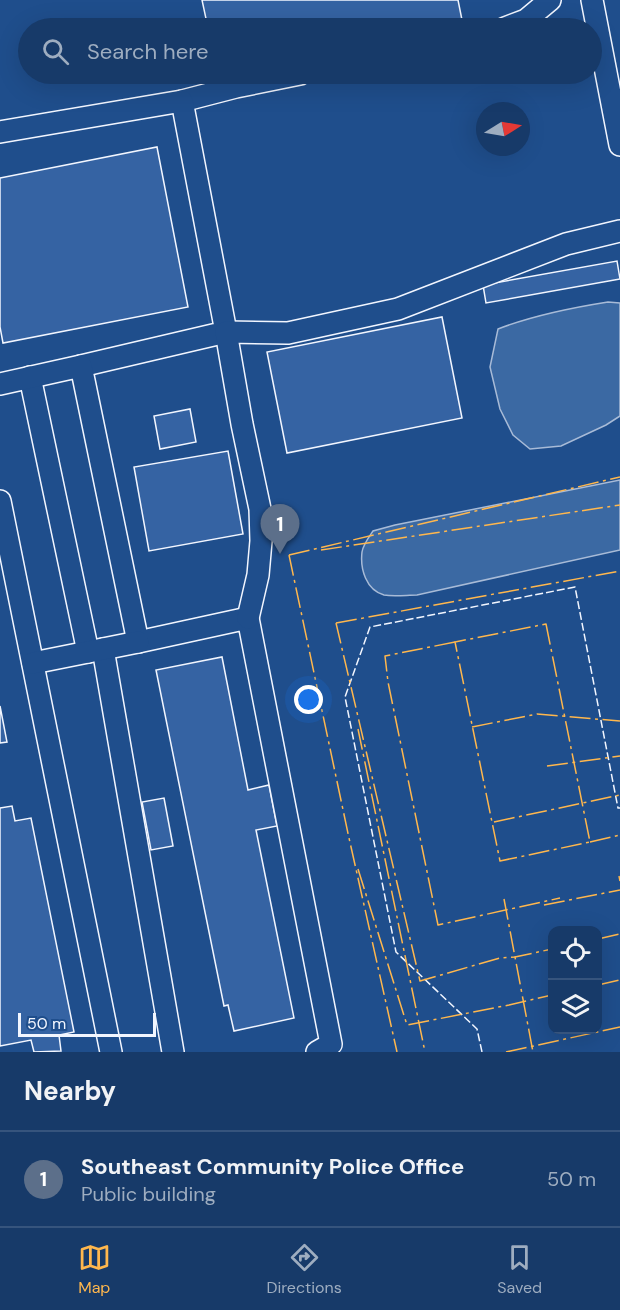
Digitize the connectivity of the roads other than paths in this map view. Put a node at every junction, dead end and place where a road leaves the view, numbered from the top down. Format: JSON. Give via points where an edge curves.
{"nodes":[{"id":1,"x":550,"y":0,"type":"edge"},
{"id":2,"x":592,"y":0,"type":"edge"},
{"id":3,"x":528,"y":18,"type":"edge"},
{"id":4,"x":595,"y":18,"type":"edge"},
{"id":5,"x":602,"y":52,"type":"edge"},
{"id":6,"x":251,"y":84,"type":"edge"},
{"id":7,"x":182,"y":101,"type":"junction"},
{"id":8,"x":0,"y":132,"type":"edge"},
{"id":9,"x":620,"y":145,"type":"edge"},
{"id":10,"x":620,"y":231,"type":"edge"},
{"id":11,"x":226,"y":332,"type":"junction"},
{"id":12,"x":81,"y":366,"type":"junction"},
{"id":13,"x":30,"y":377,"type":"junction"},
{"id":14,"x":0,"y":384,"type":"edge"},
{"id":15,"x":0,"y":501,"type":"edge"},
{"id":16,"x":248,"y":618,"type":"junction"},
{"id":17,"x":138,"y":642,"type":"junction"},
{"id":18,"x":96,"y":650,"type":"junction"},
{"id":19,"x":33,"y":663,"type":"junction"},
{"id":20,"x":330,"y":1049,"type":"edge"},
{"id":21,"x":111,"y":1052,"type":"edge"},
{"id":22,"x":173,"y":1052,"type":"edge"}],
"edges":[{"from":1,"to":3,"type":"lane"},
{"from":2,"to":4,"type":"lane"},
{"from":5,"to":9,"type":"lane"},
{"from":6,"to":7,"type":"lane"},
{"from":7,"to":8,"type":"lane"},
{"from":7,"to":11,"type":"lane"},
{"from":10,"to":11,"type":"lane","via":[[566,244],[398,309],[288,333]]},
{"from":11,"to":12,"type":"lane"},
{"from":11,"to":16,"type":"lane","via":[[260,509],[258,575]]},
{"from":12,"to":13,"type":"lane"},
{"from":12,"to":17,"type":"lane"},
{"from":13,"to":14,"type":"lane"},
{"from":13,"to":18,"type":"lane"},
{"from":15,"to":19,"type":"lane"},
{"from":16,"to":17,"type":"lane"},
{"from":16,"to":20,"type":"lane"},
{"from":17,"to":18,"type":"lane"},
{"from":18,"to":19,"type":"lane"},
{"from":18,"to":22,"type":"lane"},
{"from":19,"to":21,"type":"lane"}]}
